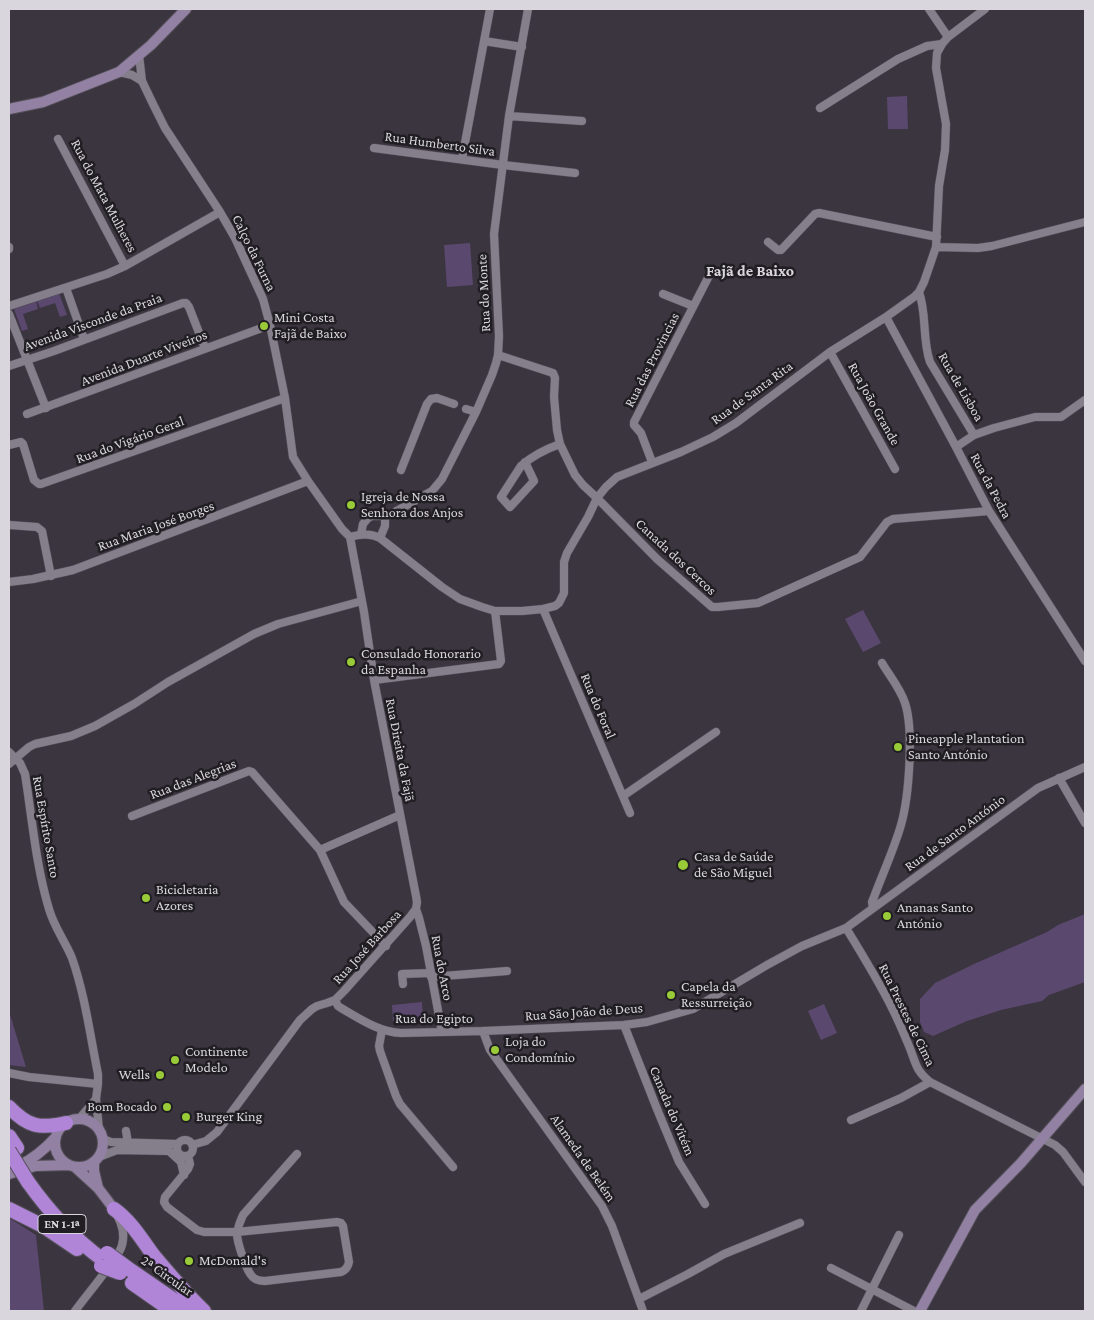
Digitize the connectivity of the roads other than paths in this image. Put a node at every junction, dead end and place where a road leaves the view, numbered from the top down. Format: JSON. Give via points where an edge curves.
{"nodes":[{"id":1,"x":178,"y":9,"type":"edge"},
{"id":2,"x":186,"y":9,"type":"edge"},
{"id":3,"x":490,"y":9,"type":"edge"},
{"id":4,"x":528,"y":9,"type":"edge"},
{"id":5,"x":929,"y":9,"type":"edge"},
{"id":6,"x":985,"y":9,"type":"edge"},
{"id":7,"x":948,"y":37,"type":"junction"},
{"id":8,"x":484,"y":41,"type":"junction"},
{"id":9,"x":942,"y":44,"type":"junction"},
{"id":10,"x":522,"y":47,"type":"junction"},
{"id":11,"x":138,"y":52,"type":"junction"},
{"id":12,"x":119,"y":72,"type":"junction"},
{"id":13,"x":142,"y":82,"type":"junction"},
{"id":14,"x":9,"y":105,"type":"edge"},
{"id":15,"x":820,"y":108,"type":"dead end"},
{"id":16,"x":9,"y":109,"type":"edge"},
{"id":17,"x":509,"y":116,"type":"junction"},
{"id":18,"x":582,"y":121,"type":"dead end"},
{"id":19,"x":58,"y":139,"type":"dead end"},
{"id":20,"x":374,"y":148,"type":"dead end"},
{"id":21,"x":462,"y":159,"type":"junction"},
{"id":22,"x":503,"y":166,"type":"junction"},
{"id":23,"x":576,"y":173,"type":"dead end"},
{"id":24,"x":220,"y":212,"type":"junction"},
{"id":25,"x":1085,"y":222,"type":"edge"},
{"id":26,"x":937,"y":237,"type":"junction"},
{"id":27,"x":768,"y":242,"type":"dead end"},
{"id":28,"x":936,"y":247,"type":"junction"},
{"id":29,"x":125,"y":266,"type":"junction"},
{"id":30,"x":712,"y":270,"type":"dead end"},
{"id":31,"x":66,"y":288,"type":"junction"},
{"id":32,"x":919,"y":292,"type":"junction"},
{"id":33,"x":663,"y":294,"type":"dead end"},
{"id":34,"x":9,"y":306,"type":"edge"},
{"id":35,"x":693,"y":306,"type":"junction"},
{"id":36,"x":9,"y":314,"type":"edge"},
{"id":37,"x":886,"y":317,"type":"junction"},
{"id":38,"x":270,"y":325,"type":"junction"},
{"id":39,"x":84,"y":339,"type":"junction"},
{"id":40,"x":205,"y":348,"type":"junction"},
{"id":41,"x":830,"y":352,"type":"junction"},
{"id":42,"x":498,"y":355,"type":"junction"},
{"id":43,"x":27,"y":360,"type":"junction"},
{"id":44,"x":9,"y":366,"type":"edge"},
{"id":45,"x":285,"y":398,"type":"junction"},
{"id":46,"x":1085,"y":400,"type":"edge"},
{"id":47,"x":454,"y":404,"type":"dead end"},
{"id":48,"x":46,"y":408,"type":"junction"},
{"id":49,"x":466,"y":409,"type":"dead end"},
{"id":50,"x":476,"y":412,"type":"junction"},
{"id":51,"x":27,"y":414,"type":"dead end"},
{"id":52,"x":974,"y":435,"type":"junction"},
{"id":53,"x":560,"y":444,"type":"junction"},
{"id":54,"x":9,"y":445,"type":"edge"},
{"id":55,"x":956,"y":446,"type":"junction"},
{"id":56,"x":526,"y":462,"type":"junction"},
{"id":57,"x":652,"y":462,"type":"junction"},
{"id":58,"x":895,"y":469,"type":"dead end"},
{"id":59,"x":401,"y":470,"type":"dead end"},
{"id":60,"x":308,"y":481,"type":"junction"},
{"id":61,"x":597,"y":498,"type":"junction"},
{"id":62,"x":988,"y":511,"type":"junction"},
{"id":63,"x":385,"y":516,"type":"junction"},
{"id":64,"x":9,"y":525,"type":"edge"},
{"id":65,"x":361,"y":534,"type":"junction"},
{"id":66,"x":350,"y":537,"type":"junction"},
{"id":67,"x":380,"y":538,"type":"junction"},
{"id":68,"x":50,"y":576,"type":"junction"},
{"id":69,"x":9,"y":582,"type":"edge"},
{"id":70,"x":362,"y":600,"type":"junction"},
{"id":71,"x":543,"y":609,"type":"junction"},
{"id":72,"x":496,"y":611,"type":"junction"},
{"id":73,"x":1085,"y":659,"type":"edge"},
{"id":74,"x":882,"y":663,"type":"dead end"},
{"id":75,"x":374,"y":680,"type":"junction"},
{"id":76,"x":716,"y":732,"type":"dead end"},
{"id":77,"x":9,"y":752,"type":"edge"},
{"id":78,"x":12,"y":761,"type":"edge"},
{"id":79,"x":1085,"y":767,"type":"edge"},
{"id":80,"x":1059,"y":778,"type":"junction"},
{"id":81,"x":624,"y":796,"type":"junction"},
{"id":82,"x":630,"y":813,"type":"dead end"},
{"id":83,"x":132,"y":816,"type":"dead end"},
{"id":84,"x":400,"y":816,"type":"junction"},
{"id":85,"x":1085,"y":822,"type":"edge"},
{"id":86,"x":320,"y":850,"type":"junction"},
{"id":87,"x":873,"y":908,"type":"junction"},
{"id":88,"x":416,"y":909,"type":"junction"},
{"id":89,"x":846,"y":928,"type":"junction"},
{"id":90,"x":386,"y":946,"type":"junction"},
{"id":91,"x":507,"y":971,"type":"dead end"},
{"id":92,"x":431,"y":975,"type":"junction"},
{"id":93,"x":403,"y":984,"type":"dead end"},
{"id":94,"x":335,"y":1000,"type":"junction"},
{"id":95,"x":624,"y":1025,"type":"junction"},
{"id":96,"x":382,"y":1030,"type":"junction"},
{"id":97,"x":483,"y":1031,"type":"junction"},
{"id":98,"x":442,"y":1032,"type":"junction"},
{"id":99,"x":9,"y":1073,"type":"edge"},
{"id":100,"x":930,"y":1082,"type":"junction"},
{"id":101,"x":98,"y":1084,"type":"junction"},
{"id":102,"x":1085,"y":1089,"type":"edge"},
{"id":103,"x":96,"y":1099,"type":"junction"},
{"id":104,"x":9,"y":1107,"type":"edge"},
{"id":105,"x":851,"y":1120,"type":"dead end"},
{"id":106,"x":73,"y":1121,"type":"junction"},
{"id":107,"x":98,"y":1129,"type":"junction"},
{"id":108,"x":126,"y":1131,"type":"dead end"},
{"id":109,"x":56,"y":1137,"type":"junction"},
{"id":110,"x":103,"y":1139,"type":"junction"},
{"id":111,"x":1042,"y":1139,"type":"junction"},
{"id":112,"x":128,"y":1143,"type":"junction"},
{"id":113,"x":192,"y":1145,"type":"junction"},
{"id":114,"x":11,"y":1147,"type":"edge"},
{"id":115,"x":175,"y":1148,"type":"junction"},
{"id":116,"x":298,"y":1154,"type":"dead end"},
{"id":117,"x":188,"y":1156,"type":"junction"},
{"id":118,"x":97,"y":1159,"type":"junction"},
{"id":119,"x":72,"y":1166,"type":"junction"},
{"id":120,"x":453,"y":1167,"type":"dead end"},
{"id":121,"x":9,"y":1169,"type":"edge"},
{"id":122,"x":9,"y":1174,"type":"edge"},
{"id":123,"x":184,"y":1175,"type":"junction"},
{"id":124,"x":1085,"y":1182,"type":"edge"},
{"id":125,"x":98,"y":1188,"type":"junction"},
{"id":126,"x":705,"y":1204,"type":"dead end"},
{"id":127,"x":9,"y":1209,"type":"edge"},
{"id":128,"x":114,"y":1209,"type":"junction"},
{"id":129,"x":800,"y":1223,"type":"dead end"},
{"id":130,"x":238,"y":1232,"type":"junction"},
{"id":131,"x":899,"y":1235,"type":"dead end"},
{"id":132,"x":104,"y":1260,"type":"junction"},
{"id":133,"x":831,"y":1268,"type":"dead end"},
{"id":134,"x":123,"y":1270,"type":"junction"},
{"id":135,"x":872,"y":1289,"type":"junction"},
{"id":136,"x":639,"y":1300,"type":"junction"},
{"id":137,"x":75,"y":1311,"type":"edge"},
{"id":138,"x":172,"y":1311,"type":"edge"},
{"id":139,"x":190,"y":1311,"type":"edge"},
{"id":140,"x":204,"y":1311,"type":"edge"},
{"id":141,"x":643,"y":1311,"type":"edge"},
{"id":142,"x":861,"y":1311,"type":"edge"},
{"id":143,"x":914,"y":1311,"type":"edge"},
{"id":144,"x":920,"y":1311,"type":"edge"}],
"edges":[{"from":1,"to":11,"type":"main road"},
{"from":2,"to":11,"type":"main road"},
{"from":3,"to":8,"type":"street"},
{"from":4,"to":10,"type":"street","name":"Rua do Monte"},
{"from":5,"to":7,"type":"street"},
{"from":6,"to":7,"type":"street"},
{"from":7,"to":9,"type":"street"},
{"from":8,"to":10,"type":"street"},
{"from":8,"to":21,"type":"street"},
{"from":9,"to":15,"type":"street","via":[[927,46],[898,59]]},
{"from":9,"to":26,"type":"street","name":"Rua de Santa Rita","via":[[936,68],[946,124],[946,150],[939,186]]},
{"from":10,"to":17,"type":"street","name":"Rua do Monte"},
{"from":11,"to":12,"type":"main road"},
{"from":11,"to":13,"type":"street","name":"Calço da Furna"},
{"from":11,"to":14,"type":"main road","via":[[109,71],[40,98]]},
{"from":12,"to":13,"type":"street"},
{"from":12,"to":16,"type":"main road","via":[[43,102]]},
{"from":13,"to":24,"type":"street","name":"Calço da Furna","via":[[165,128]]},
{"from":17,"to":18,"type":"street"},
{"from":17,"to":22,"type":"street","name":"Rua do Monte"},
{"from":19,"to":29,"type":"street","name":"Rua do Mata Mulheres"},
{"from":20,"to":21,"type":"street","name":"Rua Humberto Silva"},
{"from":21,"to":22,"type":"street","name":"Rua Humberto Silva"},
{"from":22,"to":23,"type":"street","name":"Rua Humberto Silva"},
{"from":22,"to":42,"type":"street","name":"Rua do Monte","via":[[494,241]]},
{"from":24,"to":29,"type":"street"},
{"from":24,"to":38,"type":"street","name":"Calço da Furna","via":[[263,299]]},
{"from":25,"to":28,"type":"street","via":[[992,246]]},
{"from":26,"to":27,"type":"street","via":[[819,213],[781,250]]},
{"from":26,"to":28,"type":"street","name":"Rua de Santa Rita"},
{"from":28,"to":32,"type":"street","name":"Rua de Santa Rita"},
{"from":29,"to":31,"type":"street"},
{"from":30,"to":35,"type":"street","name":"Rua das Provincias"},
{"from":31,"to":34,"type":"street"},
{"from":31,"to":39,"type":"street"},
{"from":32,"to":37,"type":"street","name":"Rua de Santa Rita"},
{"from":32,"to":52,"type":"street","name":"Rua de Lisboa","via":[[930,362]]},
{"from":33,"to":35,"type":"street"},
{"from":35,"to":57,"type":"street","name":"Rua das Provincias","via":[[634,422]]},
{"from":36,"to":43,"type":"street"},
{"from":37,"to":41,"type":"street","name":"Rua de Santa Rita"},
{"from":37,"to":55,"type":"street","name":"Rua da Pedra"},
{"from":38,"to":40,"type":"street","name":"Avenida Duarte Viveiros"},
{"from":38,"to":45,"type":"street","name":"Calço da Furna"},
{"from":39,"to":40,"type":"street","name":"Avenida Visconde da Praia","via":[[186,303]]},
{"from":39,"to":43,"type":"street","name":"Avenida Visconde da Praia"},
{"from":40,"to":48,"type":"street","name":"Avenida Duarte Viveiros"},
{"from":41,"to":57,"type":"street","name":"Rua de Santa Rita","via":[[736,423],[681,452]]},
{"from":41,"to":58,"type":"street","name":"Rua João Grande"},
{"from":42,"to":50,"type":"street","name":"Rua do Monte"},
{"from":42,"to":53,"type":"street","name":"Canada dos Cercos","via":[[555,375],[555,414]]},
{"from":43,"to":44,"type":"street","name":"Avenida Visconde da Praia"},
{"from":43,"to":48,"type":"street"},
{"from":45,"to":54,"type":"street","name":"Rua do Vigário Geral","via":[[41,484],[34,480],[23,444]]},
{"from":45,"to":60,"type":"street","name":"Calço da Furna","via":[[291,453]]},
{"from":46,"to":52,"type":"street","via":[[1061,417],[1029,418]]},
{"from":47,"to":59,"type":"street","via":[[431,399]]},
{"from":48,"to":51,"type":"street","name":"Avenida Duarte Viveiros"},
{"from":49,"to":50,"type":"street"},
{"from":50,"to":63,"type":"street","name":"Rua do Monte","via":[[442,478],[432,490]]},
{"from":52,"to":55,"type":"street"},
{"from":53,"to":56,"type":"street"},
{"from":53,"to":61,"type":"street","name":"Canada dos Cercos","via":[[576,475]]},
{"from":55,"to":62,"type":"street","name":"Rua da Pedra"},
{"from":56,"to":56,"type":"street","via":[[501,497],[510,507],[534,481]]},
{"from":57,"to":61,"type":"street","name":"Rua de Santa Rita","via":[[617,477]]},
{"from":60,"to":66,"type":"street","name":"Calço da Furna"},
{"from":60,"to":68,"type":"street","name":"Rua Maria José Borges"},
{"from":61,"to":62,"type":"street","name":"Canada dos Cercos","via":[[657,559],[715,607],[758,603],[860,557],[887,522],[893,519]]},
{"from":61,"to":71,"type":"street","name":"Rua de Santa Rita","via":[[567,553],[562,598],[555,606]]},
{"from":62,"to":73,"type":"street","name":"Rua da Pedra"},
{"from":63,"to":65,"type":"street","name":"Rua do Monte","via":[[368,518]]},
{"from":63,"to":67,"type":"street"},
{"from":64,"to":68,"type":"street","via":[[37,527],[42,531]]},
{"from":65,"to":66,"type":"street"},
{"from":65,"to":67,"type":"street"},
{"from":66,"to":70,"type":"street","name":"Rua Direita da Fajã"},
{"from":67,"to":72,"type":"street","via":[[460,599]]},
{"from":68,"to":69,"type":"street","name":"Rua Maria José Borges"},
{"from":70,"to":75,"type":"street","name":"Rua Direita da Fajã"},
{"from":70,"to":78,"type":"street","via":[[258,631],[95,726],[61,739],[35,744]]},
{"from":71,"to":72,"type":"street"},
{"from":71,"to":81,"type":"street","name":"Rua do Foral"},
{"from":72,"to":75,"type":"street","via":[[499,664]]},
{"from":74,"to":87,"type":"street","via":[[904,700],[910,740],[906,803],[872,902]]},
{"from":75,"to":84,"type":"street","name":"Rua Direita da Fajã"},
{"from":76,"to":81,"type":"street"},
{"from":77,"to":78,"type":"street","name":"Rua Espírito Santo"},
{"from":78,"to":101,"type":"street","name":"Rua Espírito Santo","via":[[23,768],[25,774],[48,908],[71,956],[80,985]]},
{"from":79,"to":80,"type":"street","name":"Rua de Santo António"},
{"from":80,"to":85,"type":"street"},
{"from":80,"to":87,"type":"street","name":"Rua de Santo António","via":[[1038,788]]},
{"from":81,"to":82,"type":"street","name":"Rua do Foral"},
{"from":83,"to":86,"type":"street","name":"Rua das Alegrias","via":[[249,771]]},
{"from":84,"to":86,"type":"street"},
{"from":84,"to":88,"type":"street","name":"Rua Direita da Fajã"},
{"from":86,"to":90,"type":"street","via":[[344,902]]},
{"from":87,"to":89,"type":"street","name":"Rua de Santo António"},
{"from":88,"to":90,"type":"street","name":"Rua José Barbosa"},
{"from":88,"to":92,"type":"street","name":"Rua do Arco"},
{"from":89,"to":95,"type":"street","name":"Rua São João de Deus","via":[[802,946],[693,1009]]},
{"from":89,"to":100,"type":"street","name":"Rua Prestes de Cima","via":[[892,1008],[919,1071]]},
{"from":90,"to":94,"type":"street","name":"Rua José Barbosa"},
{"from":91,"to":92,"type":"street"},
{"from":92,"to":93,"type":"street","via":[[402,974]]},
{"from":92,"to":98,"type":"street","name":"Rua do Arco"},
{"from":94,"to":96,"type":"street","name":"Rua do Egipto","via":[[341,1008]]},
{"from":94,"to":113,"type":"street","via":[[317,1006],[300,1020],[217,1132],[206,1141]]},
{"from":95,"to":97,"type":"street","name":"Rua São João de Deus"},
{"from":95,"to":126,"type":"street","name":"Canada do Vitém","via":[[679,1162]]},
{"from":96,"to":98,"type":"street","name":"Rua do Egipto"},
{"from":96,"to":120,"type":"street","via":[[380,1051],[396,1096]]},
{"from":97,"to":98,"type":"street","name":"Rua do Egipto"},
{"from":97,"to":136,"type":"street","name":"Alameda de Belém","via":[[490,1050],[602,1206]]},
{"from":99,"to":101,"type":"street"},
{"from":100,"to":105,"type":"street"},
{"from":100,"to":111,"type":"street","name":"Rua Prestes de Cima"},
{"from":101,"to":103,"type":"street","name":"Rua Espírito Santo"},
{"from":102,"to":111,"type":"main road"},
{"from":103,"to":106,"type":"street"},
{"from":103,"to":107,"type":"street","name":"Rua Espírito Santo"},
{"from":104,"to":106,"type":"highway","via":[[34,1125],[51,1126]]},
{"from":106,"to":107,"type":"main road","via":[[90,1122]]},
{"from":106,"to":109,"type":"main road","via":[[58,1131]]},
{"from":107,"to":110,"type":"main road"},
{"from":108,"to":112,"type":"street"},
{"from":109,"to":119,"type":"main road","via":[[59,1156]]},
{"from":109,"to":121,"type":"main road","via":[[32,1160]]},
{"from":110,"to":112,"type":"street"},
{"from":110,"to":118,"type":"main road"},
{"from":111,"to":124,"type":"street","name":"Rua Prestes de Cima","via":[[1063,1152]]},
{"from":111,"to":144,"type":"main road","via":[[975,1210]]},
{"from":112,"to":115,"type":"street"},
{"from":113,"to":115,"type":"street","via":[[185,1140]]},
{"from":113,"to":117,"type":"street","via":[[193,1150]]},
{"from":114,"to":132,"type":"highway","number":"EN 1-1ª","bridge":true,"via":[[41,1200],[71,1234]]},
{"from":115,"to":117,"type":"street","via":[[181,1156]]},
{"from":115,"to":118,"type":"street","via":[[117,1150]]},
{"from":115,"to":123,"type":"street"},
{"from":116,"to":130,"type":"street","via":[[243,1215]]},
{"from":117,"to":123,"type":"street","via":[[190,1164]]},
{"from":118,"to":119,"type":"main road","via":[[88,1166]]},
{"from":118,"to":125,"type":"main road","via":[[94,1171]]},
{"from":119,"to":122,"type":"main road","via":[[35,1166]]},
{"from":119,"to":125,"type":"main road"},
{"from":123,"to":130,"type":"street","via":[[165,1197],[167,1207],[197,1230]]},
{"from":125,"to":128,"type":"main road"},
{"from":127,"to":132,"type":"highway"},
{"from":128,"to":137,"type":"street","via":[[122,1229],[122,1246]]},
{"from":128,"to":140,"type":"highway","via":[[123,1215],[155,1257]]},
{"from":129,"to":136,"type":"street","via":[[724,1254]]},
{"from":130,"to":130,"type":"street","via":[[239,1246],[251,1275],[259,1281],[341,1272],[348,1265],[344,1228],[340,1223]]},
{"from":131,"to":135,"type":"street"},
{"from":132,"to":134,"type":"highway","number":"EN 1-1ª","bridge":true},
{"from":133,"to":135,"type":"street"},
{"from":134,"to":138,"type":"highway","name":"2ª Circular","number":"EN 1-1ª"},
{"from":134,"to":139,"type":"highway","name":"2ª Circular","number":"EN 1-1ª"},
{"from":135,"to":142,"type":"street"},
{"from":135,"to":143,"type":"street"},
{"from":136,"to":141,"type":"street","name":"Alameda de Belém"}]}
